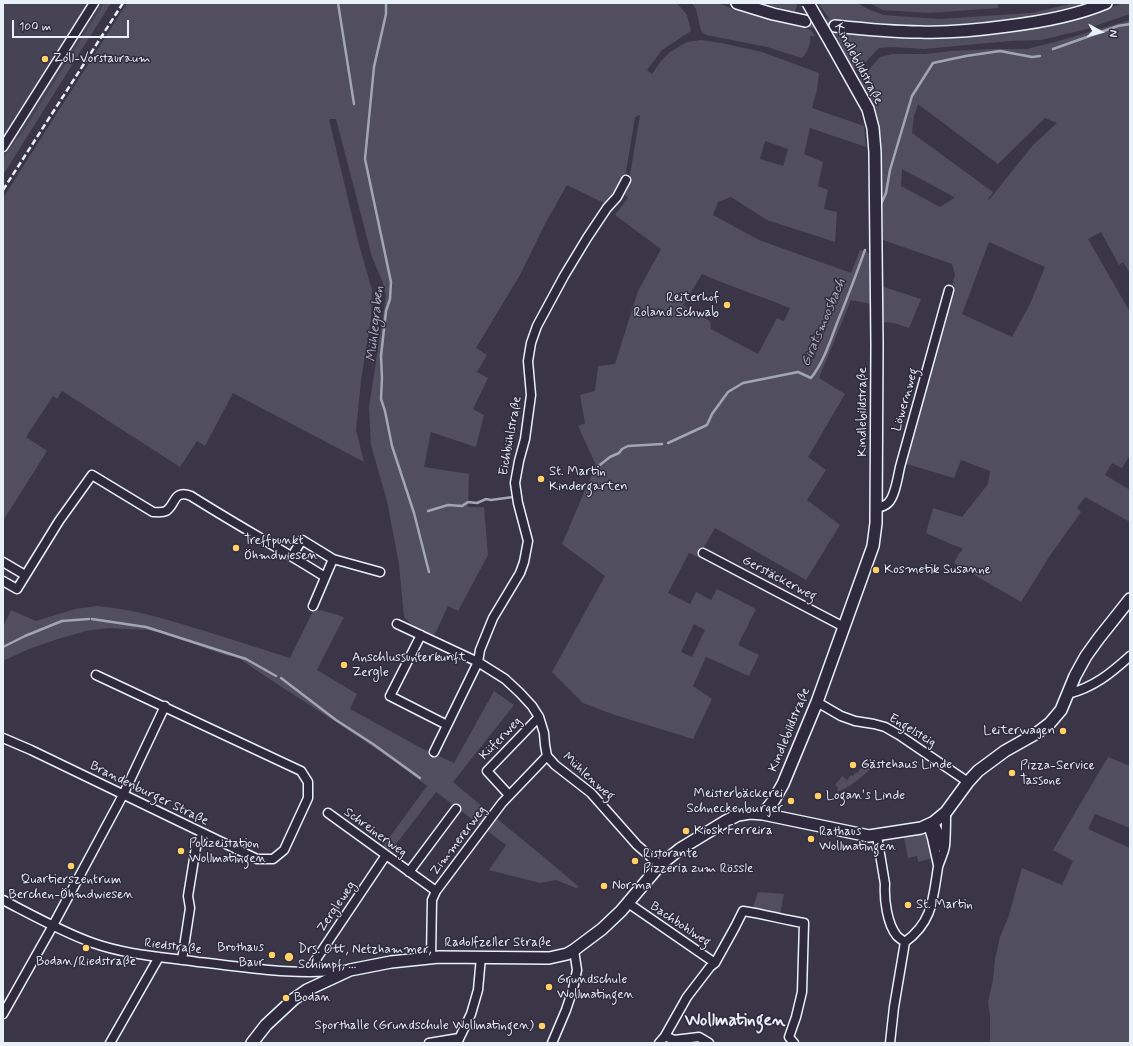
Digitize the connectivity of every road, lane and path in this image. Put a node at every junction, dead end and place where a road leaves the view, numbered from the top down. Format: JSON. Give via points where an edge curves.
{"nodes":[{"id":1,"x":94,"y":3,"type":"edge"},
{"id":2,"x":737,"y":3,"type":"edge"},
{"id":3,"x":808,"y":3,"type":"edge"},
{"id":4,"x":1106,"y":3,"type":"edge"},
{"id":5,"x":806,"y":21,"type":"tunnel mouth"},
{"id":6,"x":835,"y":26,"type":"tunnel mouth"},
{"id":7,"x":3,"y":147,"type":"edge"},
{"id":8,"x":626,"y":180,"type":"dead end"},
{"id":9,"x":950,"y":290,"type":"dead end"},
{"id":10,"x":877,"y":508,"type":"junction"},
{"id":11,"x":703,"y":553,"type":"dead end"},
{"id":12,"x":292,"y":556,"type":"junction"},
{"id":13,"x":333,"y":560,"type":"junction"},
{"id":14,"x":3,"y":562,"type":"edge"},
{"id":15,"x":380,"y":572,"type":"dead end"},
{"id":16,"x":25,"y":575,"type":"junction"},
{"id":17,"x":325,"y":577,"type":"junction"},
{"id":18,"x":3,"y":581,"type":"edge"},
{"id":19,"x":1130,"y":599,"type":"edge"},
{"id":20,"x":313,"y":606,"type":"dead end"},
{"id":21,"x":397,"y":624,"type":"dead end"},
{"id":22,"x":844,"y":627,"type":"junction"},
{"id":23,"x":421,"y":635,"type":"junction"},
{"id":24,"x":1130,"y":656,"type":"edge"},
{"id":25,"x":478,"y":662,"type":"junction"},
{"id":26,"x":96,"y":675,"type":"dead end"},
{"id":27,"x":1068,"y":694,"type":"junction"},
{"id":28,"x":817,"y":702,"type":"junction"},
{"id":29,"x":165,"y":706,"type":"junction"},
{"id":30,"x":539,"y":717,"type":"junction"},
{"id":31,"x":447,"y":725,"type":"junction"},
{"id":32,"x":3,"y":738,"type":"edge"},
{"id":33,"x":434,"y":752,"type":"dead end"},
{"id":34,"x":547,"y":756,"type":"junction"},
{"id":35,"x":968,"y":782,"type":"junction"},
{"id":36,"x":123,"y":794,"type":"junction"},
{"id":37,"x":509,"y":795,"type":"junction"},
{"id":38,"x":456,"y":809,"type":"dead end"},
{"id":39,"x":946,"y":812,"type":"junction"},
{"id":40,"x":328,"y":813,"type":"dead end"},
{"id":41,"x":763,"y":814,"type":"junction"},
{"id":42,"x":931,"y":824,"type":"junction"},
{"id":43,"x":203,"y":833,"type":"junction"},
{"id":44,"x":876,"y":836,"type":"junction"},
{"id":45,"x":386,"y":855,"type":"junction"},
{"id":46,"x":940,"y":862,"type":"junction"},
{"id":47,"x":660,"y":864,"type":"junction"},
{"id":48,"x":408,"y":872,"type":"junction"},
{"id":49,"x":436,"y":891,"type":"junction"},
{"id":50,"x":3,"y":900,"type":"edge"},
{"id":51,"x":628,"y":903,"type":"junction"},
{"id":52,"x":53,"y":925,"type":"junction"},
{"id":53,"x":905,"y":942,"type":"junction"},
{"id":54,"x":574,"y":950,"type":"junction"},
{"id":55,"x":159,"y":957,"type":"junction"},
{"id":56,"x":481,"y":957,"type":"junction"},
{"id":57,"x":431,"y":958,"type":"junction"},
{"id":58,"x":182,"y":960,"type":"junction"},
{"id":59,"x":715,"y":963,"type":"junction"},
{"id":60,"x":350,"y":970,"type":"junction"},
{"id":61,"x":309,"y":972,"type":"junction"},
{"id":62,"x":3,"y":1014,"type":"edge"},
{"id":63,"x":665,"y":1036,"type":"junction"},
{"id":64,"x":458,"y":1041,"type":"edge"},
{"id":65,"x":110,"y":1043,"type":"edge"},
{"id":66,"x":252,"y":1043,"type":"edge"},
{"id":67,"x":429,"y":1043,"type":"edge"},
{"id":68,"x":552,"y":1043,"type":"edge"},
{"id":69,"x":659,"y":1043,"type":"edge"},
{"id":70,"x":708,"y":1043,"type":"edge"},
{"id":71,"x":794,"y":1043,"type":"edge"},
{"id":72,"x":890,"y":1043,"type":"edge"}],
"edges":[{"from":1,"to":7,"type":"street"},
{"from":2,"to":5,"type":"main road"},
{"from":3,"to":10,"type":"main road","name":"Kindlebildstraße","bridge":true,"via":[[868,109],[873,128],[876,208]]},
{"from":4,"to":6,"type":"main road","via":[[1040,22],[965,30],[921,32]]},
{"from":8,"to":25,"type":"street","name":"Eichbühlstraße","via":[[564,276],[536,326],[528,361],[531,395],[525,439],[514,483],[528,541],[520,573],[493,618]]},
{"from":9,"to":10,"type":"street","name":"Löwernweg","via":[[896,486],[890,502]]},
{"from":10,"to":22,"type":"main road","name":"Kindlebildstraße","via":[[873,546]]},
{"from":11,"to":22,"type":"street","name":"Gerstäckerweg"},
{"from":12,"to":13,"type":"street","via":[[302,540]]},
{"from":12,"to":16,"type":"street","via":[[187,494],[176,498],[167,510],[153,512],[92,475]]},
{"from":12,"to":17,"type":"street"},
{"from":13,"to":15,"type":"street"},
{"from":13,"to":17,"type":"street"},
{"from":14,"to":16,"type":"street"},
{"from":16,"to":18,"type":"street","via":[[17,589]]},
{"from":17,"to":20,"type":"street"},
{"from":19,"to":27,"type":"main road","name":"Radolfzeller Straße","via":[[1086,656]]},
{"from":21,"to":23,"type":"street","name":"Mühlenweg"},
{"from":22,"to":28,"type":"main road","name":"Kindlebildstraße"},
{"from":23,"to":25,"type":"street","name":"Mühlenweg"},
{"from":23,"to":31,"type":"street","via":[[390,696]]},
{"from":24,"to":27,"type":"street","via":[[1097,682]]},
{"from":25,"to":30,"type":"street","name":"Mühlenweg","via":[[511,684]]},
{"from":25,"to":31,"type":"street","name":"Eichbühlstraße"},
{"from":26,"to":29,"type":"street","name":"Brandenburger Straße"},
{"from":27,"to":35,"type":"main road","name":"Radolfzeller Straße","via":[[1061,710],[1050,723],[988,763]]},
{"from":28,"to":35,"type":"street","name":"Engelsteig","via":[[855,722],[874,724],[900,735]]},
{"from":28,"to":41,"type":"main road","name":"Kindlebildstraße","via":[[783,784]]},
{"from":29,"to":36,"type":"street"},
{"from":29,"to":43,"type":"street","name":"Brandenburger Straße","via":[[301,771],[308,782],[308,798],[284,850],[273,859],[258,859]]},
{"from":30,"to":34,"type":"street","name":"Mühlenweg"},
{"from":30,"to":37,"type":"street","name":"Küferweg","via":[[487,772]]},
{"from":31,"to":33,"type":"street","name":"Eichbühlstraße"},
{"from":32,"to":36,"type":"street","name":"Brandenburger Straße"},
{"from":34,"to":37,"type":"street","name":"Zimmererweg"},
{"from":34,"to":47,"type":"street","name":"Mühlenweg","via":[[591,793],[637,845]]},
{"from":35,"to":39,"type":"main road","name":"Radolfzeller Straße"},
{"from":36,"to":43,"type":"street","name":"Brandenburger Straße"},
{"from":36,"to":52,"type":"street"},
{"from":37,"to":49,"type":"street","name":"Zimmererweg"},
{"from":38,"to":48,"type":"street","name":"Schreinerweg"},
{"from":39,"to":42,"type":"main road","name":"Radolfzeller Straße"},
{"from":39,"to":46,"type":"street","via":[[945,847]]},
{"from":40,"to":45,"type":"street","name":"Schreinerweg"},
{"from":41,"to":44,"type":"main road","name":"Radolfzeller Straße","via":[[849,833]]},
{"from":41,"to":47,"type":"main road","name":"Radolfzeller Straße","via":[[738,815],[680,849]]},
{"from":42,"to":44,"type":"main road","name":"Radolfzeller Straße"},
{"from":42,"to":46,"type":"street","via":[[932,838]]},
{"from":43,"to":58,"type":"street","via":[[196,847]]},
{"from":44,"to":53,"type":"street","via":[[888,918],[897,936]]},
{"from":45,"to":48,"type":"street","name":"Schreinerweg"},
{"from":45,"to":61,"type":"street","name":"Zergleweg"},
{"from":46,"to":53,"type":"street","via":[[927,918]]},
{"from":47,"to":51,"type":"main road","name":"Radolfzeller Straße"},
{"from":48,"to":49,"type":"street","name":"Schreinerweg"},
{"from":49,"to":57,"type":"street","name":"Zimmererweg","via":[[432,900]]},
{"from":50,"to":52,"type":"street","name":"Riedstraße"},
{"from":51,"to":54,"type":"main road","name":"Radolfzeller Straße","via":[[602,929]]},
{"from":51,"to":59,"type":"street","name":"Bachbohlweg"},
{"from":52,"to":55,"type":"street","name":"Riedstraße","via":[[106,947]]},
{"from":52,"to":62,"type":"street"},
{"from":53,"to":72,"type":"street"},
{"from":54,"to":56,"type":"main road","name":"Radolfzeller Straße","via":[[549,958]]},
{"from":54,"to":68,"type":"street","via":[[577,970],[573,989]]},
{"from":55,"to":58,"type":"street","name":"Riedstraße"},
{"from":55,"to":65,"type":"street"},
{"from":56,"to":57,"type":"main road","name":"Radolfzeller Straße"},
{"from":56,"to":64,"type":"street","via":[[478,990],[471,1014]]},
{"from":57,"to":60,"type":"main road","name":"Radolfzeller Straße"},
{"from":58,"to":61,"type":"street","name":"Riedstraße"},
{"from":59,"to":63,"type":"street","via":[[687,998]]},
{"from":59,"to":71,"type":"street","name":"Bachbohlweg","via":[[743,911],[804,923],[802,992],[789,1037]]},
{"from":60,"to":61,"type":"street","name":"Riedstraße"},
{"from":60,"to":66,"type":"main road","name":"Radolfzeller Straße","via":[[307,990],[294,999],[266,1025]]},
{"from":63,"to":69,"type":"street"},
{"from":63,"to":70,"type":"street","via":[[674,1040],[699,1038]]},
{"from":64,"to":67,"type":"street"}]}
